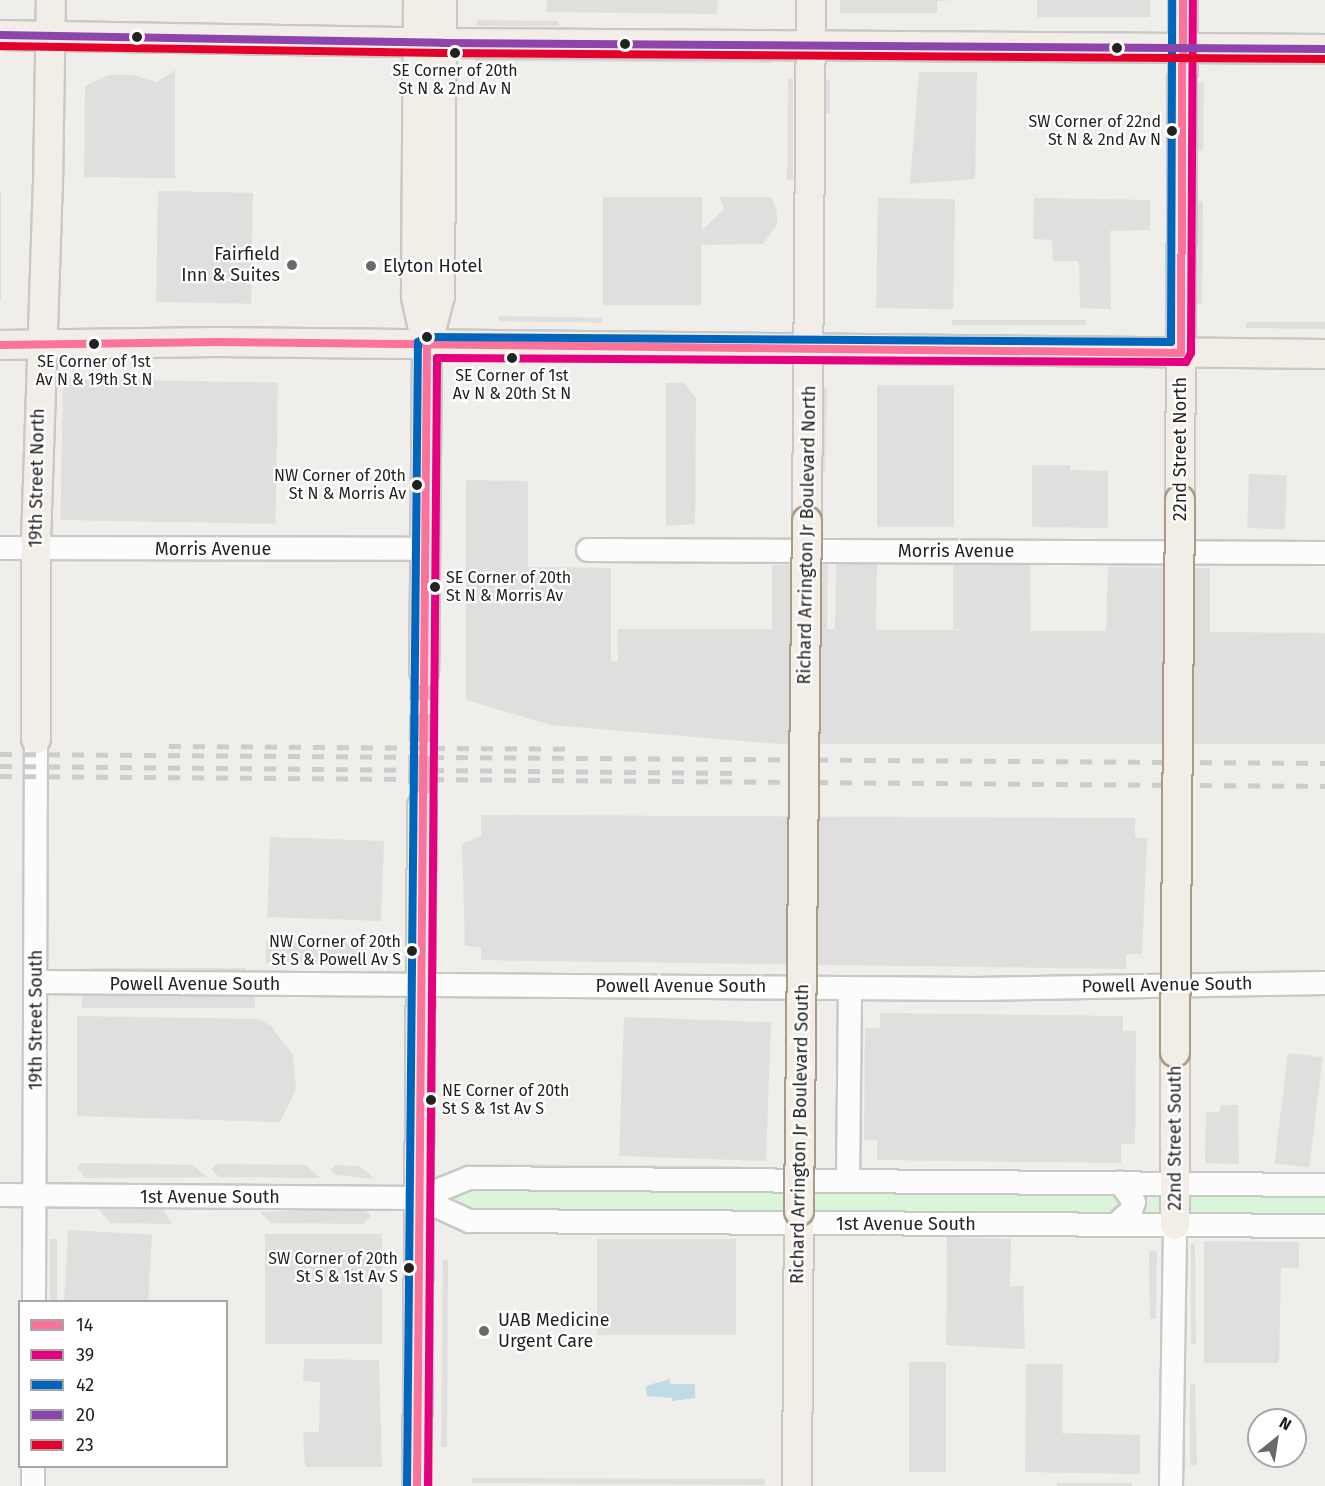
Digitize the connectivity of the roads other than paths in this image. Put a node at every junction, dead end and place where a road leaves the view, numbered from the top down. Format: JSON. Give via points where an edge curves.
{"nodes":[{"id":1,"x":51,"y":0,"type":"edge"},
{"id":2,"x":418,"y":0,"type":"edge"},
{"id":3,"x":442,"y":0,"type":"edge"},
{"id":4,"x":811,"y":0,"type":"edge"},
{"id":5,"x":1183,"y":0,"type":"edge"},
{"id":6,"x":0,"y":35,"type":"edge"},
{"id":7,"x":51,"y":35,"type":"junction"},
{"id":8,"x":430,"y":43,"type":"junction"},
{"id":9,"x":811,"y":45,"type":"junction"},
{"id":10,"x":1183,"y":48,"type":"junction"},
{"id":11,"x":1325,"y":49,"type":"edge"},
{"id":12,"x":0,"y":345,"type":"edge"},
{"id":13,"x":40,"y":346,"type":"junction"},
{"id":14,"x":427,"y":347,"type":"junction"},
{"id":15,"x":809,"y":350,"type":"junction"},
{"id":16,"x":1181,"y":353,"type":"junction"},
{"id":17,"x":1325,"y":354,"type":"edge"},
{"id":18,"x":0,"y":548,"type":"edge"},
{"id":19,"x":36,"y":549,"type":"junction"},
{"id":20,"x":426,"y":549,"type":"junction"},
{"id":21,"x":588,"y":550,"type":"dead end"},
{"id":22,"x":1325,"y":553,"type":"edge"},
{"id":23,"x":424,"y":672,"type":"tunnel mouth"},
{"id":24,"x":36,"y":740,"type":"joint"},
{"id":25,"x":805,"y":783,"type":"joint"},
{"id":26,"x":1178,"y":790,"type":"joint"},
{"id":27,"x":422,"y":806,"type":"tunnel mouth"},
{"id":28,"x":37,"y":982,"type":"junction"},
{"id":29,"x":1325,"y":983,"type":"edge"},
{"id":30,"x":422,"y":985,"type":"junction"},
{"id":31,"x":850,"y":988,"type":"junction"},
{"id":32,"x":849,"y":1181,"type":"junction"},
{"id":33,"x":1120,"y":1183,"type":"junction"},
{"id":34,"x":1174,"y":1183,"type":"junction"},
{"id":35,"x":1325,"y":1185,"type":"edge"},
{"id":36,"x":0,"y":1195,"type":"edge"},
{"id":37,"x":35,"y":1196,"type":"junction"},
{"id":38,"x":419,"y":1198,"type":"junction"},
{"id":39,"x":799,"y":1217,"type":"junction"},
{"id":40,"x":1115,"y":1225,"type":"junction"},
{"id":41,"x":1175,"y":1225,"type":"junction"},
{"id":42,"x":1325,"y":1226,"type":"edge"},
{"id":43,"x":34,"y":1300,"type":"edge"},
{"id":44,"x":33,"y":1468,"type":"edge"},
{"id":45,"x":33,"y":1486,"type":"edge"},
{"id":46,"x":417,"y":1486,"type":"edge"},
{"id":47,"x":797,"y":1486,"type":"edge"},
{"id":48,"x":1171,"y":1486,"type":"edge"}],
"edges":[{"from":1,"to":7,"type":"main road","name":"19th Street North"},
{"from":2,"to":8,"type":"main road"},
{"from":3,"to":8,"type":"main road"},
{"from":4,"to":9,"type":"main road","name":"Richard Arrington Jr Boulevard North"},
{"from":5,"to":10,"type":"main road","name":"22nd Street North"},
{"from":6,"to":7,"type":"main road"},
{"from":7,"to":8,"type":"main road"},
{"from":7,"to":13,"type":"main road","name":"19th Street North"},
{"from":8,"to":9,"type":"main road"},
{"from":8,"to":14,"type":"main road","via":[[440,296]]},
{"from":9,"to":10,"type":"main road"},
{"from":9,"to":15,"type":"main road","name":"Richard Arrington Jr Boulevard North"},
{"from":10,"to":11,"type":"main road"},
{"from":10,"to":16,"type":"main road","name":"22nd Street North"},
{"from":12,"to":13,"type":"main road"},
{"from":13,"to":14,"type":"main road","via":[[216,342]]},
{"from":13,"to":19,"type":"main road","name":"19th Street North"},
{"from":14,"to":15,"type":"main road"},
{"from":14,"to":20,"type":"main road"},
{"from":15,"to":16,"type":"main road"},
{"from":15,"to":25,"type":"main road","name":"Richard Arrington Jr Boulevard North","bridge":true},
{"from":16,"to":17,"type":"main road"},
{"from":16,"to":26,"type":"main road","name":"22nd Street North","bridge":true},
{"from":18,"to":19,"type":"street","name":"Morris Avenue"},
{"from":19,"to":20,"type":"street","name":"Morris Avenue"},
{"from":19,"to":24,"type":"main road","name":"19th Street North"},
{"from":20,"to":23,"type":"main road"},
{"from":21,"to":22,"type":"street","name":"Morris Avenue"},
{"from":24,"to":28,"type":"street","name":"19th Street South"},
{"from":25,"to":39,"type":"main road","name":"Richard Arrington Jr Boulevard South","bridge":true},
{"from":26,"to":34,"type":"main road","name":"22nd Street South","bridge":true},
{"from":27,"to":30,"type":"main road"},
{"from":28,"to":30,"type":"street","name":"Powell Avenue South"},
{"from":28,"to":37,"type":"street","name":"19th Street South"},
{"from":29,"to":31,"type":"street","name":"Powell Avenue South"},
{"from":30,"to":31,"type":"street","name":"Powell Avenue South"},
{"from":30,"to":38,"type":"main road"},
{"from":31,"to":32,"type":"street"},
{"from":32,"to":33,"type":"street","name":"1st Avenue South"},
{"from":32,"to":38,"type":"street","name":"1st Avenue South","via":[[469,1178]]},
{"from":33,"to":34,"type":"street","name":"1st Avenue South"},
{"from":33,"to":40,"type":"street","via":[[1134,1202],[1131,1211]]},
{"from":34,"to":35,"type":"street","name":"1st Avenue South"},
{"from":34,"to":41,"type":"main road","name":"22nd Street South"},
{"from":36,"to":37,"type":"street","name":"1st Avenue South"},
{"from":37,"to":38,"type":"street","name":"1st Avenue South"},
{"from":37,"to":43,"type":"street","name":"19th Street South"},
{"from":38,"to":39,"type":"street","name":"1st Avenue South","via":[[469,1221]]},
{"from":38,"to":46,"type":"main road"},
{"from":39,"to":40,"type":"street","name":"1st Avenue South"},
{"from":39,"to":47,"type":"main road","name":"Richard Arrington Jr Boulevard South"},
{"from":40,"to":41,"type":"street","name":"1st Avenue South"},
{"from":41,"to":42,"type":"street","name":"1st Avenue South"},
{"from":41,"to":48,"type":"street","name":"22nd Street South"},
{"from":44,"to":45,"type":"street"}]}
